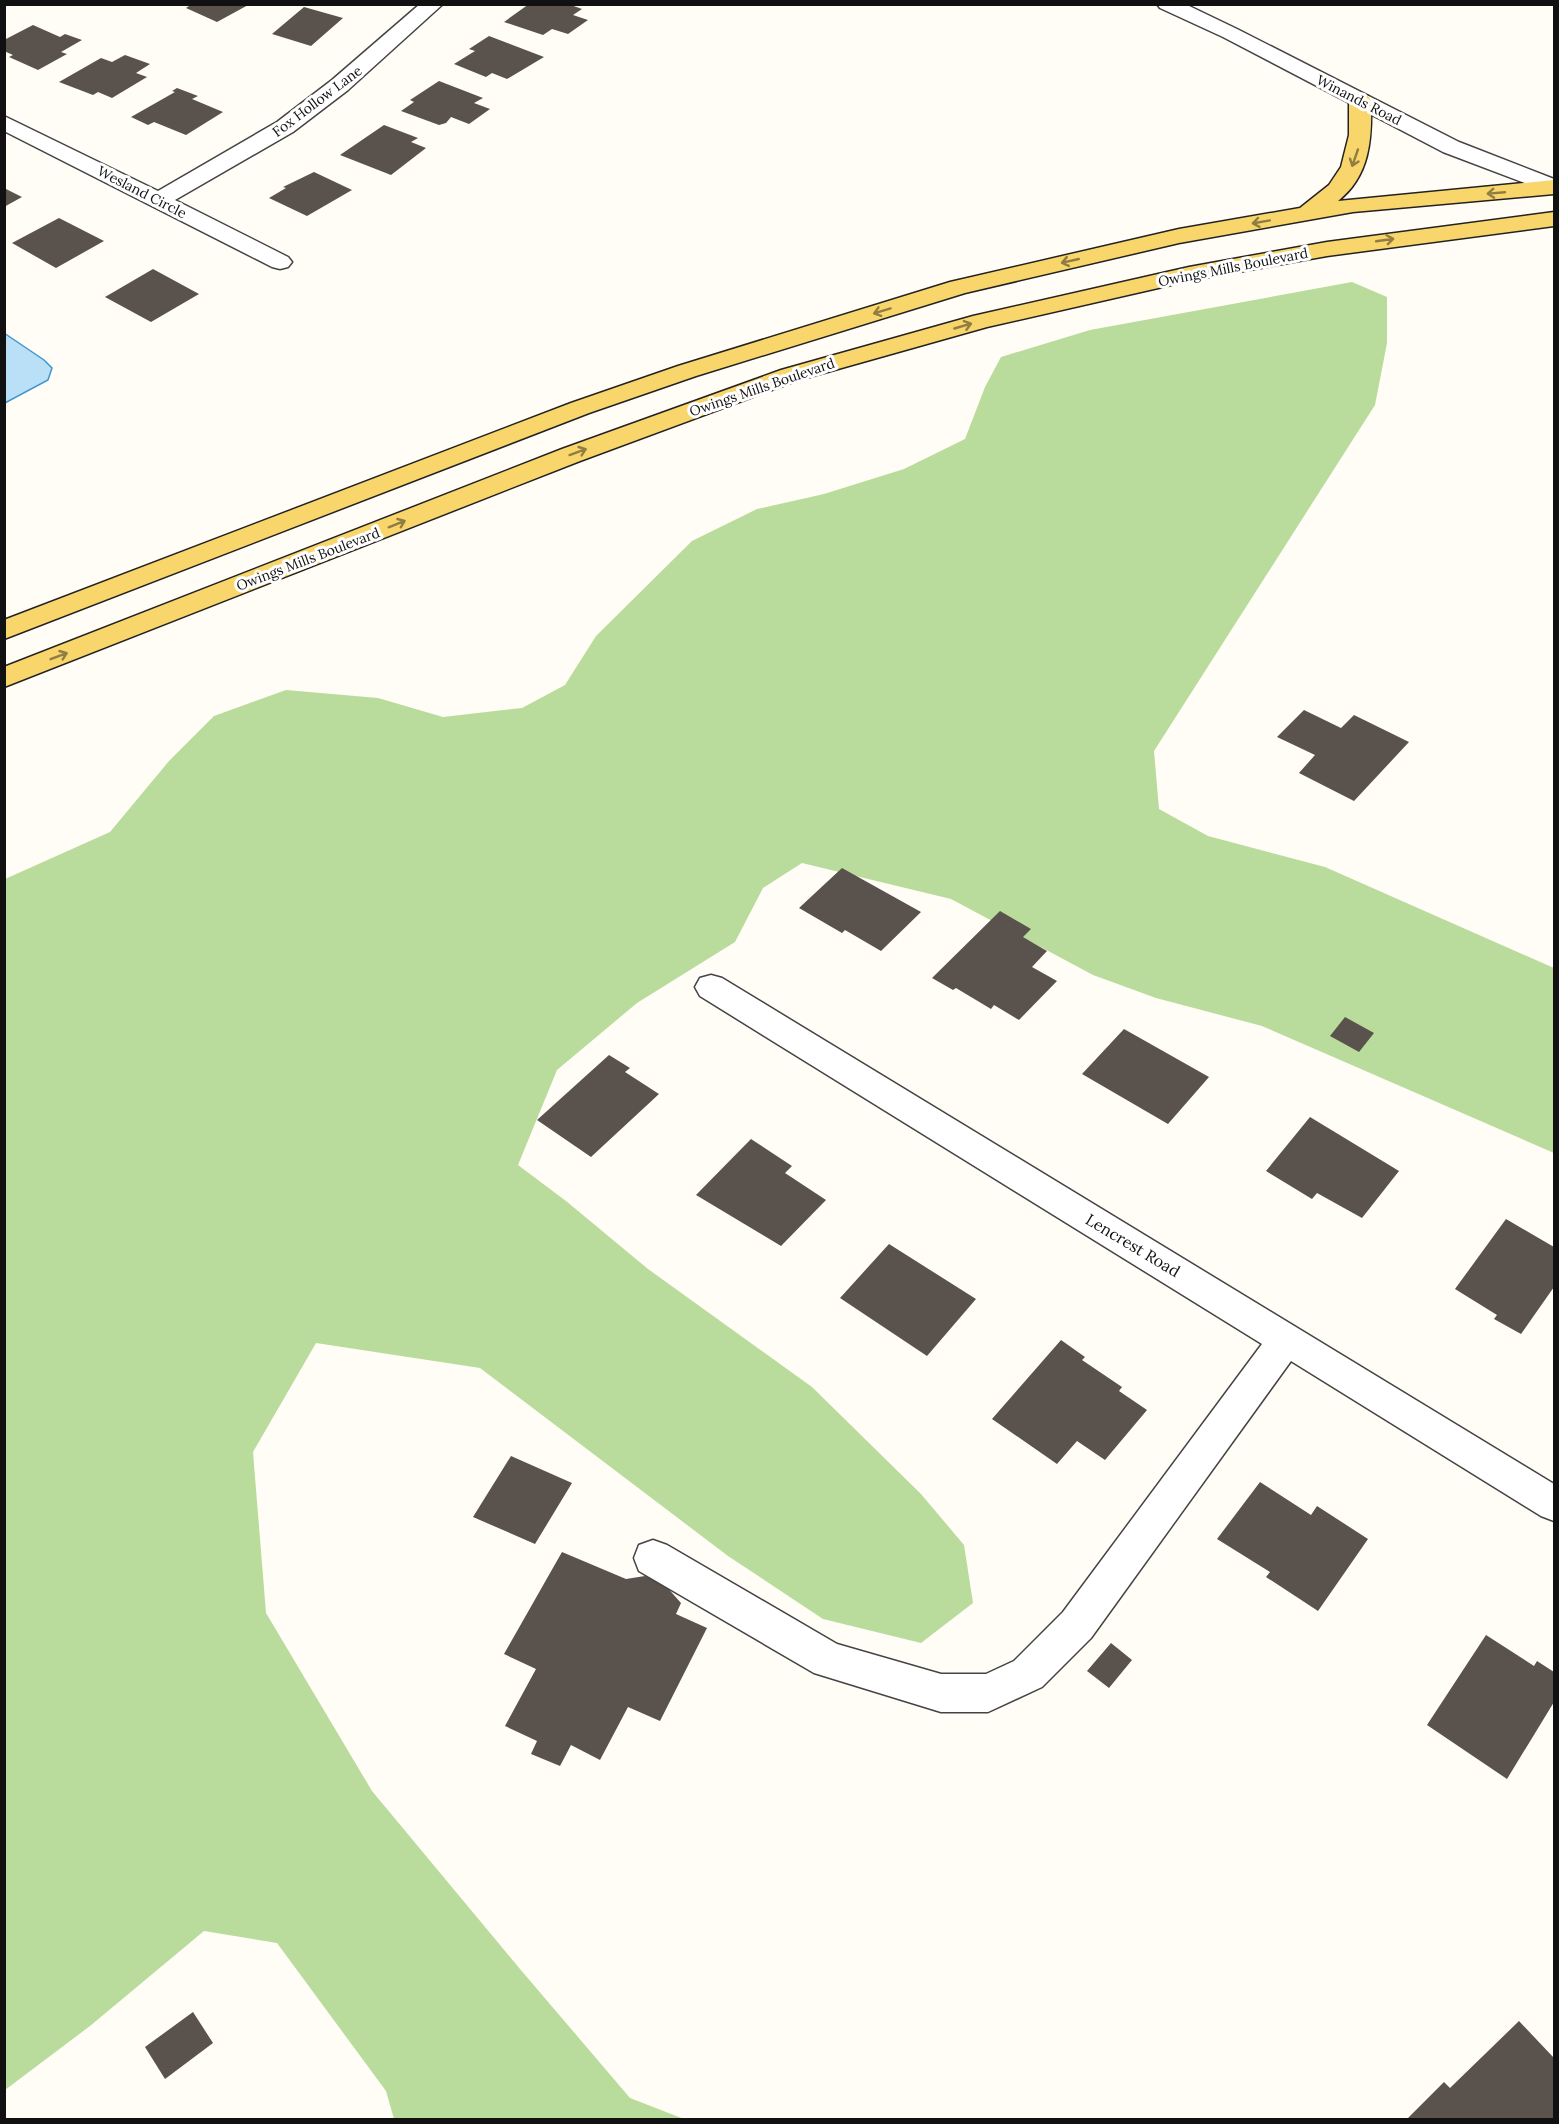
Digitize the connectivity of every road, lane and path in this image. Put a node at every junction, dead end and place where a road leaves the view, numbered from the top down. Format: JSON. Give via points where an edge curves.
{"nodes":[{"id":1,"x":433,"y":4,"type":"edge"},
{"id":2,"x":1167,"y":4,"type":"edge"},
{"id":3,"x":1360,"y":101,"type":"junction"},
{"id":4,"x":4,"y":122,"type":"edge"},
{"id":5,"x":1554,"y":187,"type":"edge"},
{"id":6,"x":159,"y":200,"type":"junction"},
{"id":7,"x":1305,"y":214,"type":"junction"},
{"id":8,"x":1554,"y":219,"type":"edge"},
{"id":9,"x":280,"y":262,"type":"dead end"},
{"id":10,"x":4,"y":630,"type":"edge"},
{"id":11,"x":4,"y":678,"type":"edge"},
{"id":12,"x":711,"y":987,"type":"dead end"},
{"id":13,"x":1286,"y":1339,"type":"junction"},
{"id":14,"x":1554,"y":1504,"type":"edge"},
{"id":15,"x":653,"y":1558,"type":"dead end"}],
"edges":[{"from":1,"to":6,"type":"street","name":"Fox Hollow Lane","via":[[285,127]]},
{"from":2,"to":3,"type":"street","name":"Winands Road"},
{"from":3,"to":5,"type":"street","name":"Winands Road","via":[[1451,147]]},
{"from":3,"to":7,"type":"main road","one_way":true,"via":[[1357,160],[1340,188]]},
{"from":4,"to":6,"type":"street","name":"Wesland Circle"},
{"from":5,"to":7,"type":"main road","one_way":true,"via":[[1353,205]]},
{"from":6,"to":9,"type":"street","name":"Wesland Circle"},
{"from":7,"to":10,"type":"main road","one_way":true,"via":[[1179,236],[958,287],[698,368],[580,408]]},
{"from":11,"to":8,"type":"main road","name":"Owings Mills Boulevard","one_way":true,"via":[[571,455],[790,375],[982,321],[1189,274],[1327,249]]},
{"from":12,"to":13,"type":"street","name":"Lencrest Road"},
{"from":13,"to":14,"type":"street","name":"Lencrest Road"},
{"from":13,"to":15,"type":"street","via":[[1077,1625],[1028,1674],[988,1693],[941,1693],[828,1660]]}]}
